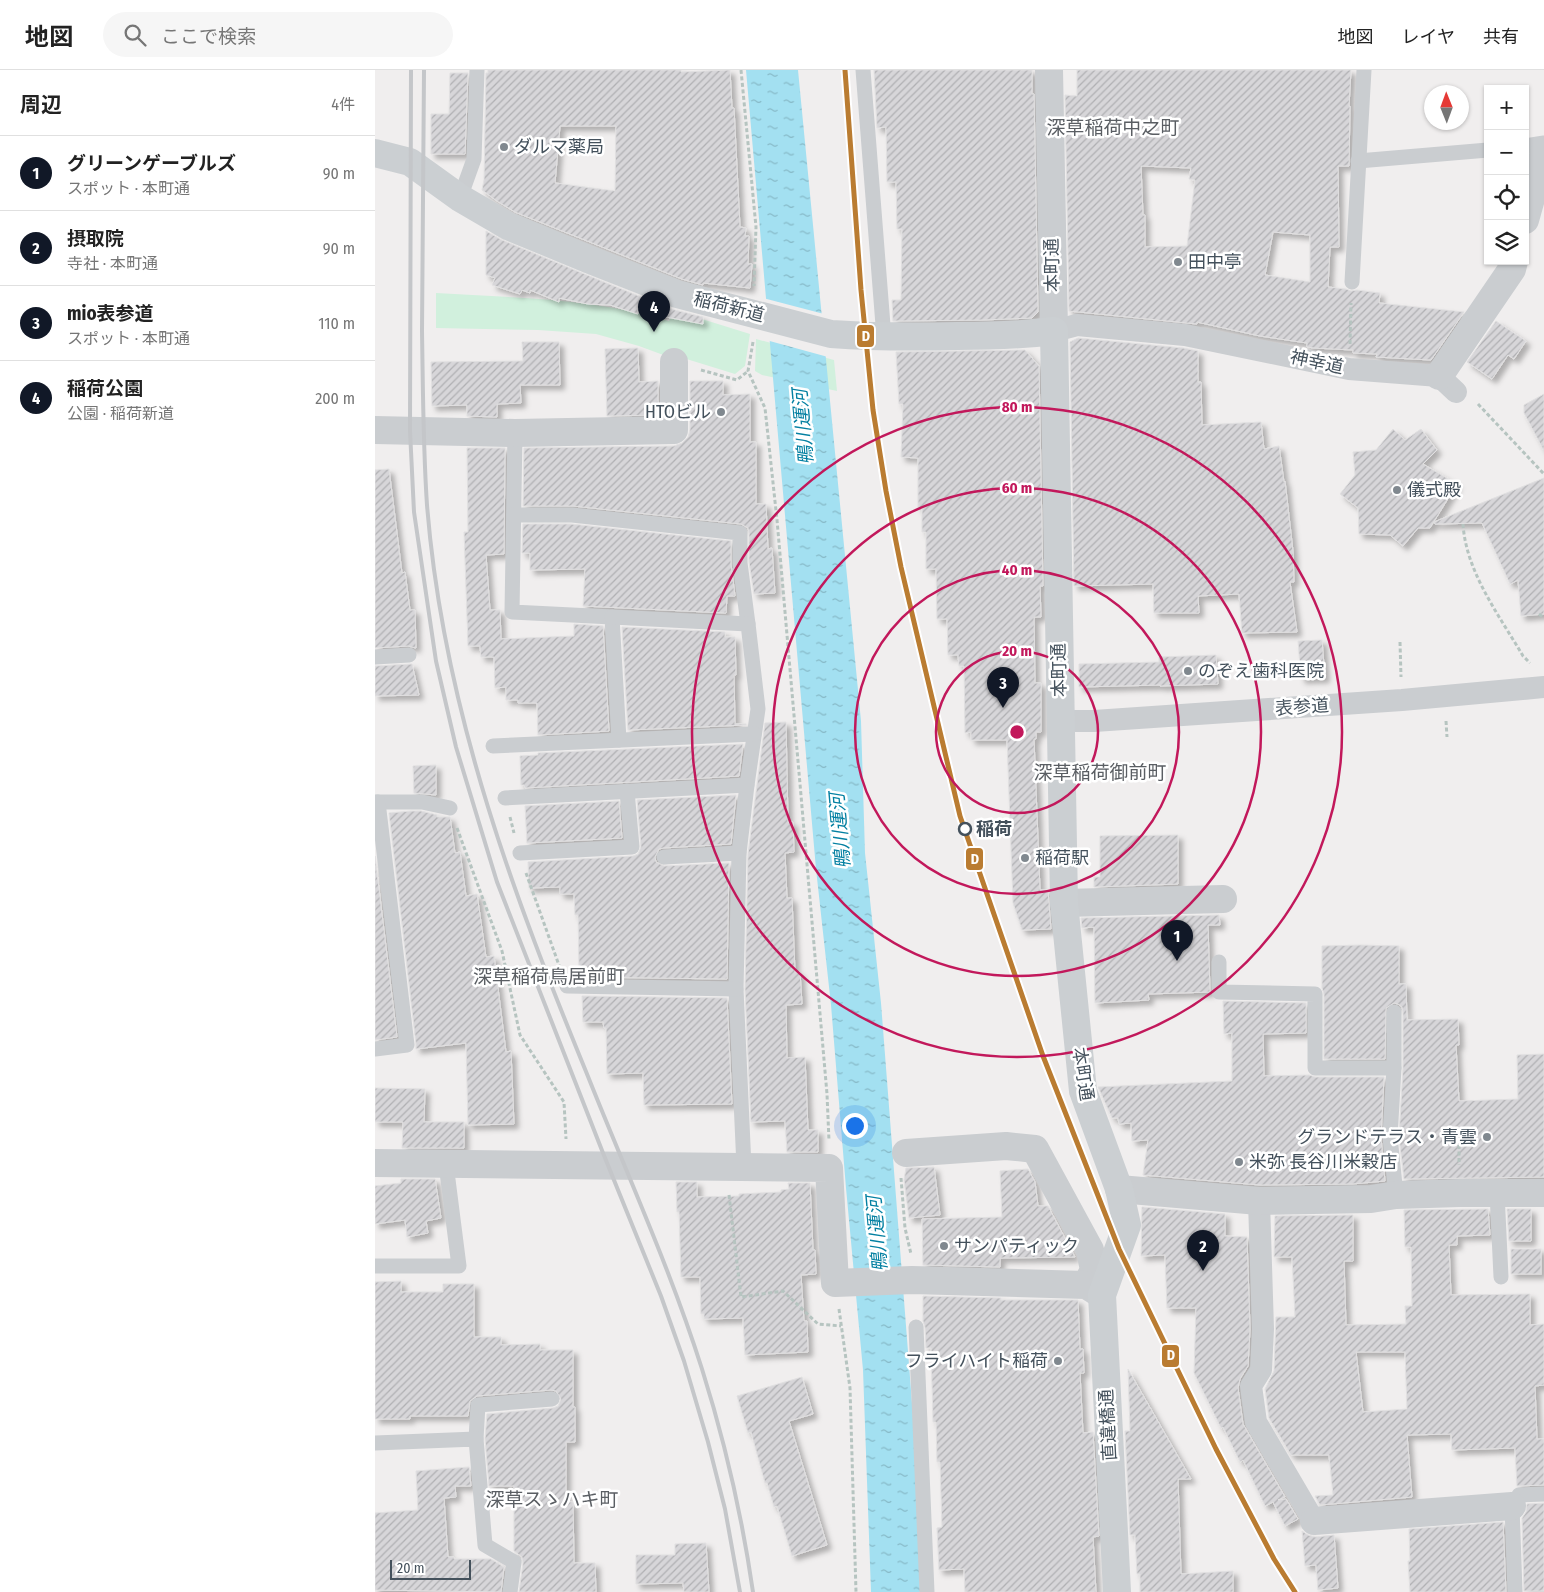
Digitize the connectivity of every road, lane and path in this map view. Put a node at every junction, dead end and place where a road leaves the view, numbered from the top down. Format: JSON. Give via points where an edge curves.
{"nodes":[{"id":1,"x":477,"y":70,"type":"edge"},
{"id":2,"x":741,"y":70,"type":"edge"},
{"id":3,"x":863,"y":70,"type":"edge"},
{"id":4,"x":1049,"y":70,"type":"edge"},
{"id":5,"x":1364,"y":70,"type":"edge"},
{"id":6,"x":1544,"y":143,"type":"edge"},
{"id":7,"x":1529,"y":145,"type":"edge"},
{"id":8,"x":1484,"y":150,"type":"edge"},
{"id":9,"x":1544,"y":152,"type":"edge"},
{"id":10,"x":375,"y":153,"type":"edge"},
{"id":11,"x":1358,"y":162,"type":"junction"},
{"id":12,"x":460,"y":198,"type":"junction"},
{"id":13,"x":1529,"y":206,"type":"edge"},
{"id":14,"x":1513,"y":265,"type":"edge"},
{"id":15,"x":1352,"y":282,"type":"joint"},
{"id":16,"x":753,"y":313,"type":"junction"},
{"id":17,"x":1054,"y":331,"type":"junction"},
{"id":18,"x":884,"y":338,"type":"junction"},
{"id":19,"x":674,"y":362,"type":"joint"},
{"id":20,"x":1349,"y":369,"type":"junction"},
{"id":21,"x":748,"y":371,"type":"junction"},
{"id":22,"x":1447,"y":384,"type":"junction"},
{"id":23,"x":375,"y":430,"type":"edge"},
{"id":24,"x":515,"y":433,"type":"junction"},
{"id":25,"x":1544,"y":474,"type":"edge"},
{"id":26,"x":514,"y":515,"type":"junction"},
{"id":27,"x":1463,"y":524,"type":"dead end"},
{"id":28,"x":1539,"y":614,"type":"dead end"},
{"id":29,"x":612,"y":617,"type":"junction"},
{"id":30,"x":1544,"y":618,"type":"edge"},
{"id":31,"x":748,"y":624,"type":"junction"},
{"id":32,"x":1400,"y":642,"type":"dead end"},
{"id":33,"x":409,"y":655,"type":"dead end"},
{"id":34,"x":375,"y":657,"type":"edge"},
{"id":35,"x":1534,"y":667,"type":"dead end"},
{"id":36,"x":1544,"y":686,"type":"edge"},
{"id":37,"x":1402,"y":700,"type":"junction"},
{"id":38,"x":1446,"y":718,"type":"dead end"},
{"id":39,"x":1060,"y":721,"type":"junction"},
{"id":40,"x":754,"y":734,"type":"junction"},
{"id":41,"x":1447,"y":737,"type":"dead end"},
{"id":42,"x":619,"y":740,"type":"junction"},
{"id":43,"x":493,"y":746,"type":"dead end"},
{"id":44,"x":747,"y":785,"type":"junction"},
{"id":45,"x":627,"y":791,"type":"junction"},
{"id":46,"x":505,"y":798,"type":"dead end"},
{"id":47,"x":376,"y":802,"type":"edge"},
{"id":48,"x":450,"y":808,"type":"joint"},
{"id":49,"x":520,"y":853,"type":"dead end"},
{"id":50,"x":739,"y":853,"type":"junction"},
{"id":51,"x":664,"y":857,"type":"dead end"},
{"id":52,"x":1223,"y":899,"type":"dead end"},
{"id":53,"x":1065,"y":902,"type":"junction"},
{"id":54,"x":1219,"y":962,"type":"dead end"},
{"id":55,"x":567,"y":986,"type":"dead end"},
{"id":56,"x":736,"y":988,"type":"junction"},
{"id":57,"x":1394,"y":1012,"type":"dead end"},
{"id":58,"x":375,"y":1049,"type":"edge"},
{"id":59,"x":1394,"y":1068,"type":"junction"},
{"id":60,"x":1459,"y":1132,"type":"dead end"},
{"id":61,"x":906,"y":1153,"type":"joint"},
{"id":62,"x":375,"y":1163,"type":"edge"},
{"id":63,"x":446,"y":1164,"type":"junction"},
{"id":64,"x":568,"y":1165,"type":"junction"},
{"id":65,"x":735,"y":1167,"type":"junction"},
{"id":66,"x":829,"y":1168,"type":"junction"},
{"id":67,"x":1119,"y":1189,"type":"junction"},
{"id":68,"x":1497,"y":1192,"type":"junction"},
{"id":69,"x":1460,"y":1193,"type":"junction"},
{"id":70,"x":1544,"y":1193,"type":"edge"},
{"id":71,"x":1396,"y":1195,"type":"junction"},
{"id":72,"x":1259,"y":1201,"type":"junction"},
{"id":73,"x":1115,"y":1260,"type":"joint"},
{"id":74,"x":375,"y":1266,"type":"edge"},
{"id":75,"x":1501,"y":1277,"type":"dead end"},
{"id":76,"x":913,"y":1280,"type":"junction"},
{"id":77,"x":840,"y":1283,"type":"junction"},
{"id":78,"x":1094,"y":1290,"type":"junction"},
{"id":79,"x":841,"y":1326,"type":"junction"},
{"id":80,"x":916,"y":1327,"type":"dead end"},
{"id":81,"x":551,"y":1399,"type":"dead end"},
{"id":82,"x":476,"y":1439,"type":"junction"},
{"id":83,"x":375,"y":1442,"type":"edge"},
{"id":84,"x":1544,"y":1494,"type":"edge"},
{"id":85,"x":1512,"y":1506,"type":"junction"},
{"id":86,"x":1314,"y":1521,"type":"joint"},
{"id":87,"x":510,"y":1592,"type":"edge"},
{"id":88,"x":856,"y":1592,"type":"edge"},
{"id":89,"x":927,"y":1592,"type":"edge"},
{"id":90,"x":1117,"y":1592,"type":"edge"},
{"id":91,"x":1515,"y":1592,"type":"edge"}],
"edges":[{"from":1,"to":12,"type":"lane","via":[[474,159]]},
{"from":2,"to":16,"type":"path","via":[[756,227]]},
{"from":3,"to":18,"type":"lane"},
{"from":4,"to":17,"type":"street","name":"本町通"},
{"from":5,"to":11,"type":"lane"},
{"from":6,"to":7,"type":"lane"},
{"from":8,"to":11,"type":"lane"},
{"from":9,"to":13,"type":"street"},
{"from":10,"to":12,"type":"main road","name":"稲荷新道","via":[[410,162]]},
{"from":11,"to":15,"type":"lane"},
{"from":12,"to":16,"type":"main road","name":"稲荷新道","via":[[508,226],[677,294]]},
{"from":14,"to":22,"type":"street"},
{"from":15,"to":20,"type":"path"},
{"from":16,"to":18,"type":"main road","name":"稲荷新道","via":[[831,334]]},
{"from":16,"to":21,"type":"path","via":[[754,333]]},
{"from":17,"to":18,"type":"main road","name":"稲荷新道","via":[[1024,335]]},
{"from":17,"to":20,"type":"street","name":"神幸道","via":[[1077,325],[1185,335]]},
{"from":17,"to":39,"type":"main road","name":"本町通"},
{"from":19,"to":21,"type":"path","via":[[737,380]]},
{"from":19,"to":24,"type":"street","via":[[675,430]]},
{"from":20,"to":22,"type":"street","name":"神幸道"},
{"from":21,"to":66,"type":"path","via":[[765,408],[777,520],[827,1094]]},
{"from":22,"to":25,"type":"path","via":[[1480,404]]},
{"from":23,"to":24,"type":"street"},
{"from":24,"to":26,"type":"lane"},
{"from":26,"to":29,"type":"lane","via":[[512,612]]},
{"from":26,"to":31,"type":"lane","via":[[572,515],[740,533],[740,562]]},
{"from":27,"to":35,"type":"path","via":[[1469,560],[1523,656]]},
{"from":28,"to":30,"type":"path"},
{"from":29,"to":31,"type":"lane"},
{"from":29,"to":42,"type":"lane"},
{"from":31,"to":40,"type":"lane","via":[[758,709]]},
{"from":32,"to":37,"type":"path"},
{"from":33,"to":34,"type":"lane"},
{"from":36,"to":37,"type":"street","name":"表参道"},
{"from":37,"to":39,"type":"street","name":"表参道"},
{"from":38,"to":41,"type":"path"},
{"from":39,"to":53,"type":"main road","name":"本町通"},
{"from":40,"to":42,"type":"lane"},
{"from":40,"to":44,"type":"lane"},
{"from":42,"to":43,"type":"lane"},
{"from":44,"to":45,"type":"lane"},
{"from":44,"to":50,"type":"lane"},
{"from":45,"to":46,"type":"lane"},
{"from":45,"to":49,"type":"lane","via":[[632,847]]},
{"from":47,"to":48,"type":"lane","via":[[422,802]]},
{"from":47,"to":58,"type":"lane","via":[[407,1045]]},
{"from":48,"to":64,"type":"path","via":[[502,951],[520,1035],[564,1102]]},
{"from":50,"to":51,"type":"lane"},
{"from":50,"to":56,"type":"lane"},
{"from":52,"to":53,"type":"street"},
{"from":53,"to":67,"type":"main road","name":"本町通","via":[[1083,1091]]},
{"from":54,"to":59,"type":"lane","via":[[1219,992],[1315,994],[1315,1068]]},
{"from":55,"to":56,"type":"lane"},
{"from":56,"to":65,"type":"lane"},
{"from":57,"to":59,"type":"lane"},
{"from":59,"to":71,"type":"lane","via":[[1390,1137]]},
{"from":60,"to":69,"type":"path"},
{"from":61,"to":76,"type":"path","via":[[901,1175]]},
{"from":61,"to":78,"type":"street","via":[[1006,1146],[1035,1149],[1090,1250]]},
{"from":62,"to":63,"type":"street"},
{"from":63,"to":64,"type":"street"},
{"from":63,"to":74,"type":"lane","via":[[459,1266]]},
{"from":64,"to":65,"type":"street"},
{"from":65,"to":66,"type":"street"},
{"from":65,"to":79,"type":"path","via":[[741,1297],[783,1290],[818,1324]]},
{"from":66,"to":77,"type":"street"},
{"from":67,"to":72,"type":"street"},
{"from":67,"to":73,"type":"main road","name":"本町通","via":[[1127,1225]]},
{"from":68,"to":69,"type":"street"},
{"from":68,"to":70,"type":"street"},
{"from":68,"to":75,"type":"lane"},
{"from":69,"to":71,"type":"street"},
{"from":71,"to":72,"type":"street","via":[[1371,1199]]},
{"from":72,"to":86,"type":"street","via":[[1263,1329],[1261,1370],[1251,1386],[1256,1422]]},
{"from":73,"to":78,"type":"main road","name":"直違橋通"},
{"from":76,"to":77,"type":"street"},
{"from":76,"to":78,"type":"street"},
{"from":77,"to":79,"type":"path"},
{"from":78,"to":90,"type":"main road","name":"直違橋通"},
{"from":79,"to":88,"type":"path","via":[[850,1388]]},
{"from":80,"to":89,"type":"lane"},
{"from":81,"to":82,"type":"lane","via":[[478,1405]]},
{"from":82,"to":83,"type":"lane"},
{"from":82,"to":87,"type":"lane","via":[[485,1544],[513,1562]]},
{"from":84,"to":85,"type":"lane","via":[[1519,1495]]},
{"from":85,"to":86,"type":"street"},
{"from":85,"to":91,"type":"lane"}]}
